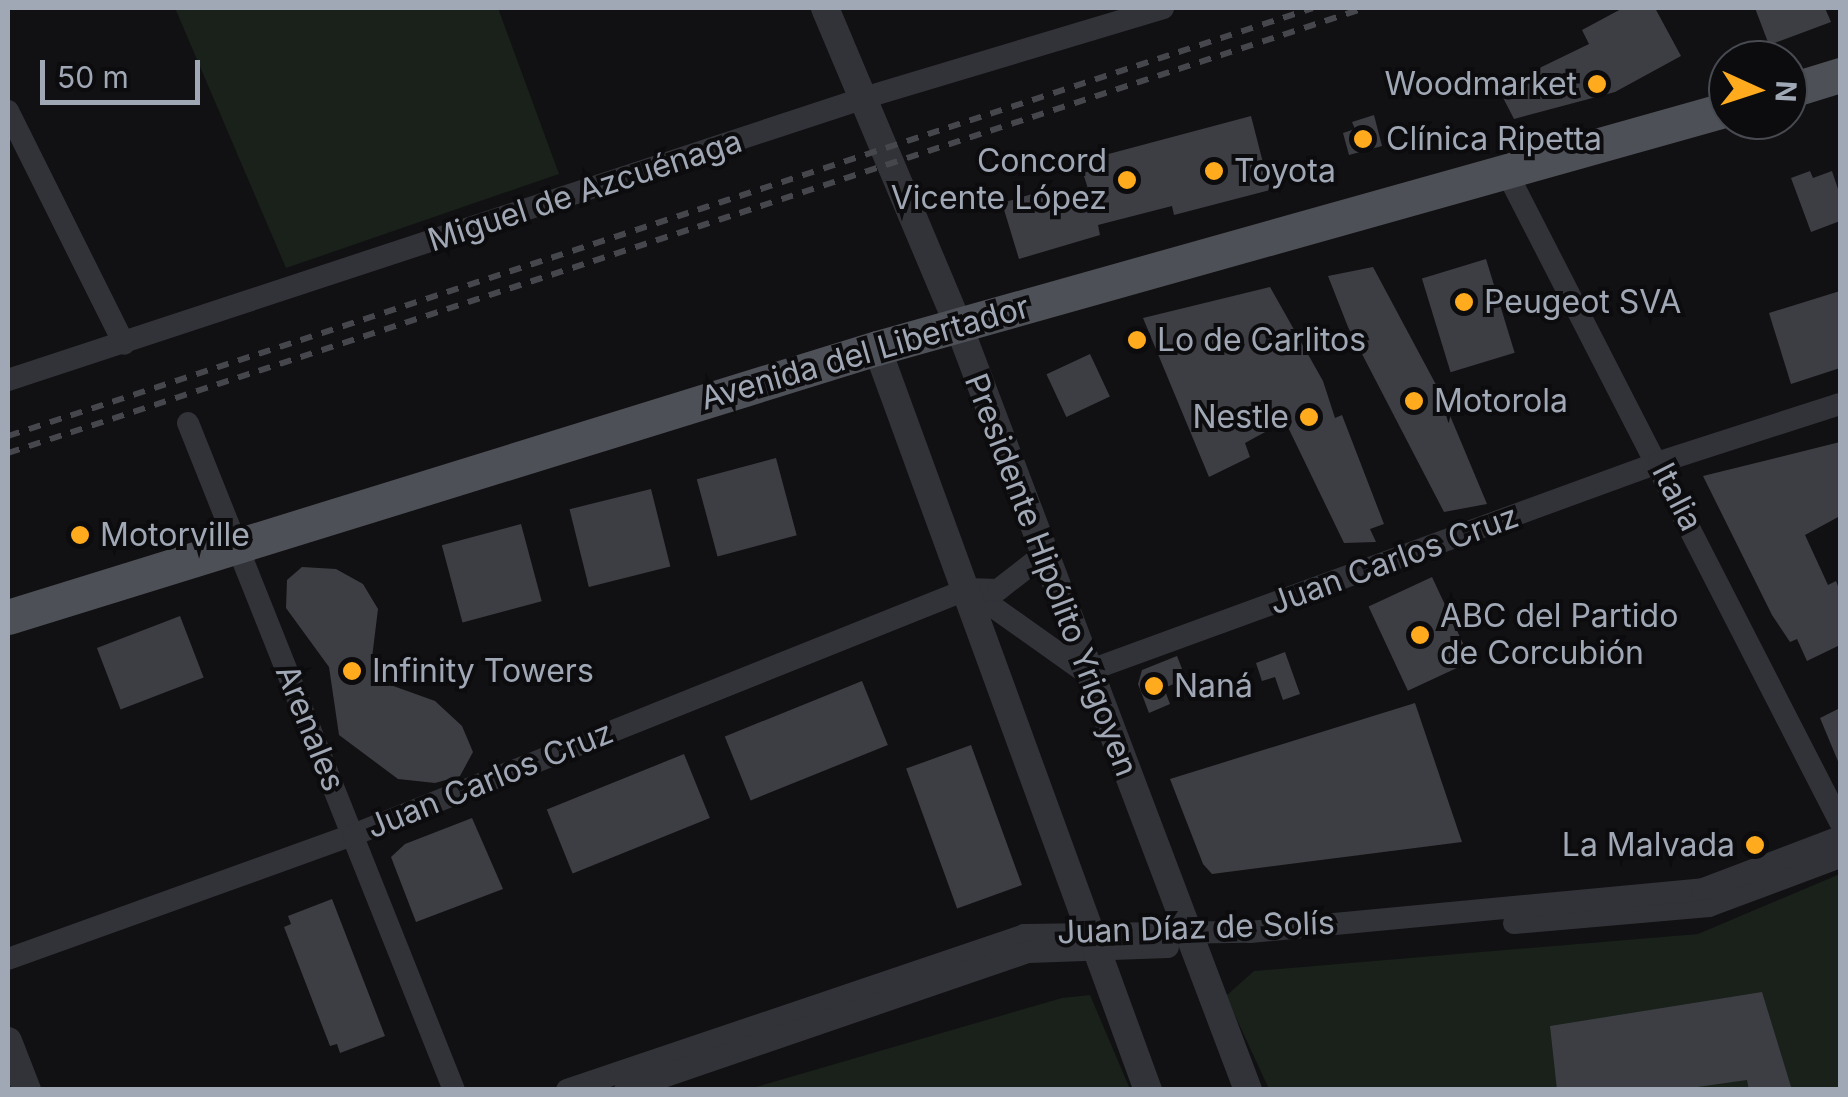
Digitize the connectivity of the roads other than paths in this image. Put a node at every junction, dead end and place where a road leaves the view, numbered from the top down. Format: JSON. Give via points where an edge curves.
{"nodes":[{"id":1,"x":825,"y":8,"type":"edge"},
{"id":2,"x":1164,"y":8,"type":"edge"},
{"id":3,"x":1840,"y":75,"type":"edge"},
{"id":4,"x":1808,"y":85,"type":"edge"},
{"id":5,"x":866,"y":97,"type":"junction"},
{"id":6,"x":8,"y":112,"type":"edge"},
{"id":7,"x":1708,"y":115,"type":"edge"},
{"id":8,"x":1508,"y":175,"type":"junction"},
{"id":9,"x":958,"y":324,"type":"junction"},
{"id":10,"x":124,"y":344,"type":"junction"},
{"id":11,"x":877,"y":348,"type":"junction"},
{"id":12,"x":8,"y":380,"type":"edge"},
{"id":13,"x":1840,"y":404,"type":"edge"},
{"id":14,"x":188,"y":423,"type":"dead end"},
{"id":15,"x":1660,"y":462,"type":"junction"},
{"id":16,"x":236,"y":542,"type":"junction"},
{"id":17,"x":1043,"y":554,"type":"junction"},
{"id":18,"x":968,"y":589,"type":"junction"},
{"id":19,"x":8,"y":616,"type":"edge"},
{"id":20,"x":1085,"y":672,"type":"junction"},
{"id":21,"x":1840,"y":822,"type":"edge"},
{"id":22,"x":353,"y":835,"type":"junction"},
{"id":23,"x":1840,"y":837,"type":"edge"},
{"id":24,"x":1840,"y":856,"type":"edge"},
{"id":25,"x":1191,"y":940,"type":"junction"},
{"id":26,"x":1093,"y":941,"type":"junction"},
{"id":27,"x":8,"y":959,"type":"edge"},
{"id":28,"x":8,"y":1041,"type":"edge"},
{"id":29,"x":27,"y":1090,"type":"edge"},
{"id":30,"x":454,"y":1090,"type":"edge"},
{"id":31,"x":566,"y":1090,"type":"edge"},
{"id":32,"x":625,"y":1090,"type":"edge"},
{"id":33,"x":1148,"y":1090,"type":"edge"},
{"id":34,"x":1248,"y":1090,"type":"edge"}],
"edges":[{"from":1,"to":5,"type":"street","name":"Presidente Hipólito Yrigoyen"},
{"from":2,"to":5,"type":"street","name":"Miguel de Azcuénaga"},
{"from":3,"to":4,"type":"main road"},
{"from":5,"to":9,"type":"street","name":"Presidente Hipólito Yrigoyen"},
{"from":5,"to":10,"type":"street","name":"Miguel de Azcuénaga"},
{"from":6,"to":10,"type":"street"},
{"from":7,"to":8,"type":"main road","name":"Avenida del Libertador"},
{"from":8,"to":9,"type":"main road","name":"Avenida del Libertador"},
{"from":8,"to":15,"type":"street","name":"Italia"},
{"from":9,"to":11,"type":"main road","name":"Avenida del Libertador"},
{"from":9,"to":17,"type":"street","name":"Presidente Hipólito Yrigoyen"},
{"from":10,"to":12,"type":"street","name":"Miguel de Azcuénaga"},
{"from":11,"to":16,"type":"main road","name":"Avenida del Libertador"},
{"from":11,"to":18,"type":"street"},
{"from":13,"to":15,"type":"street","name":"Juan Carlos Cruz"},
{"from":14,"to":16,"type":"street","name":"Arenales"},
{"from":15,"to":20,"type":"street","name":"Juan Carlos Cruz"},
{"from":15,"to":21,"type":"street","name":"Italia"},
{"from":16,"to":19,"type":"main road","name":"Avenida del Libertador"},
{"from":16,"to":22,"type":"street","name":"Arenales"},
{"from":17,"to":18,"type":"street","name":"Juan Carlos Cruz","via":[[998,590]]},
{"from":17,"to":20,"type":"street","name":"Presidente Hipólito Yrigoyen"},
{"from":18,"to":20,"type":"street"},
{"from":18,"to":22,"type":"street","name":"Juan Carlos Cruz"},
{"from":18,"to":26,"type":"street"},
{"from":20,"to":25,"type":"street","name":"Presidente Hipólito Yrigoyen"},
{"from":22,"to":27,"type":"street","name":"Juan Carlos Cruz"},
{"from":22,"to":30,"type":"street","name":"Arenales"},
{"from":23,"to":25,"type":"street","name":"Juan Díaz de Solís","via":[[1703,889]]},
{"from":24,"to":25,"type":"street","name":"Juan Díaz de Solís","via":[[1709,906]]},
{"from":25,"to":26,"type":"street","name":"Juan Díaz de Solís"},
{"from":25,"to":34,"type":"street","name":"Presidente Hipólito Yrigoyen"},
{"from":26,"to":31,"type":"street","name":"Juan Díaz de Solís","via":[[1024,935]]},
{"from":26,"to":32,"type":"street","name":"Juan Díaz de Solís","via":[[1029,952]]},
{"from":26,"to":33,"type":"street"},
{"from":28,"to":29,"type":"street"}]}
